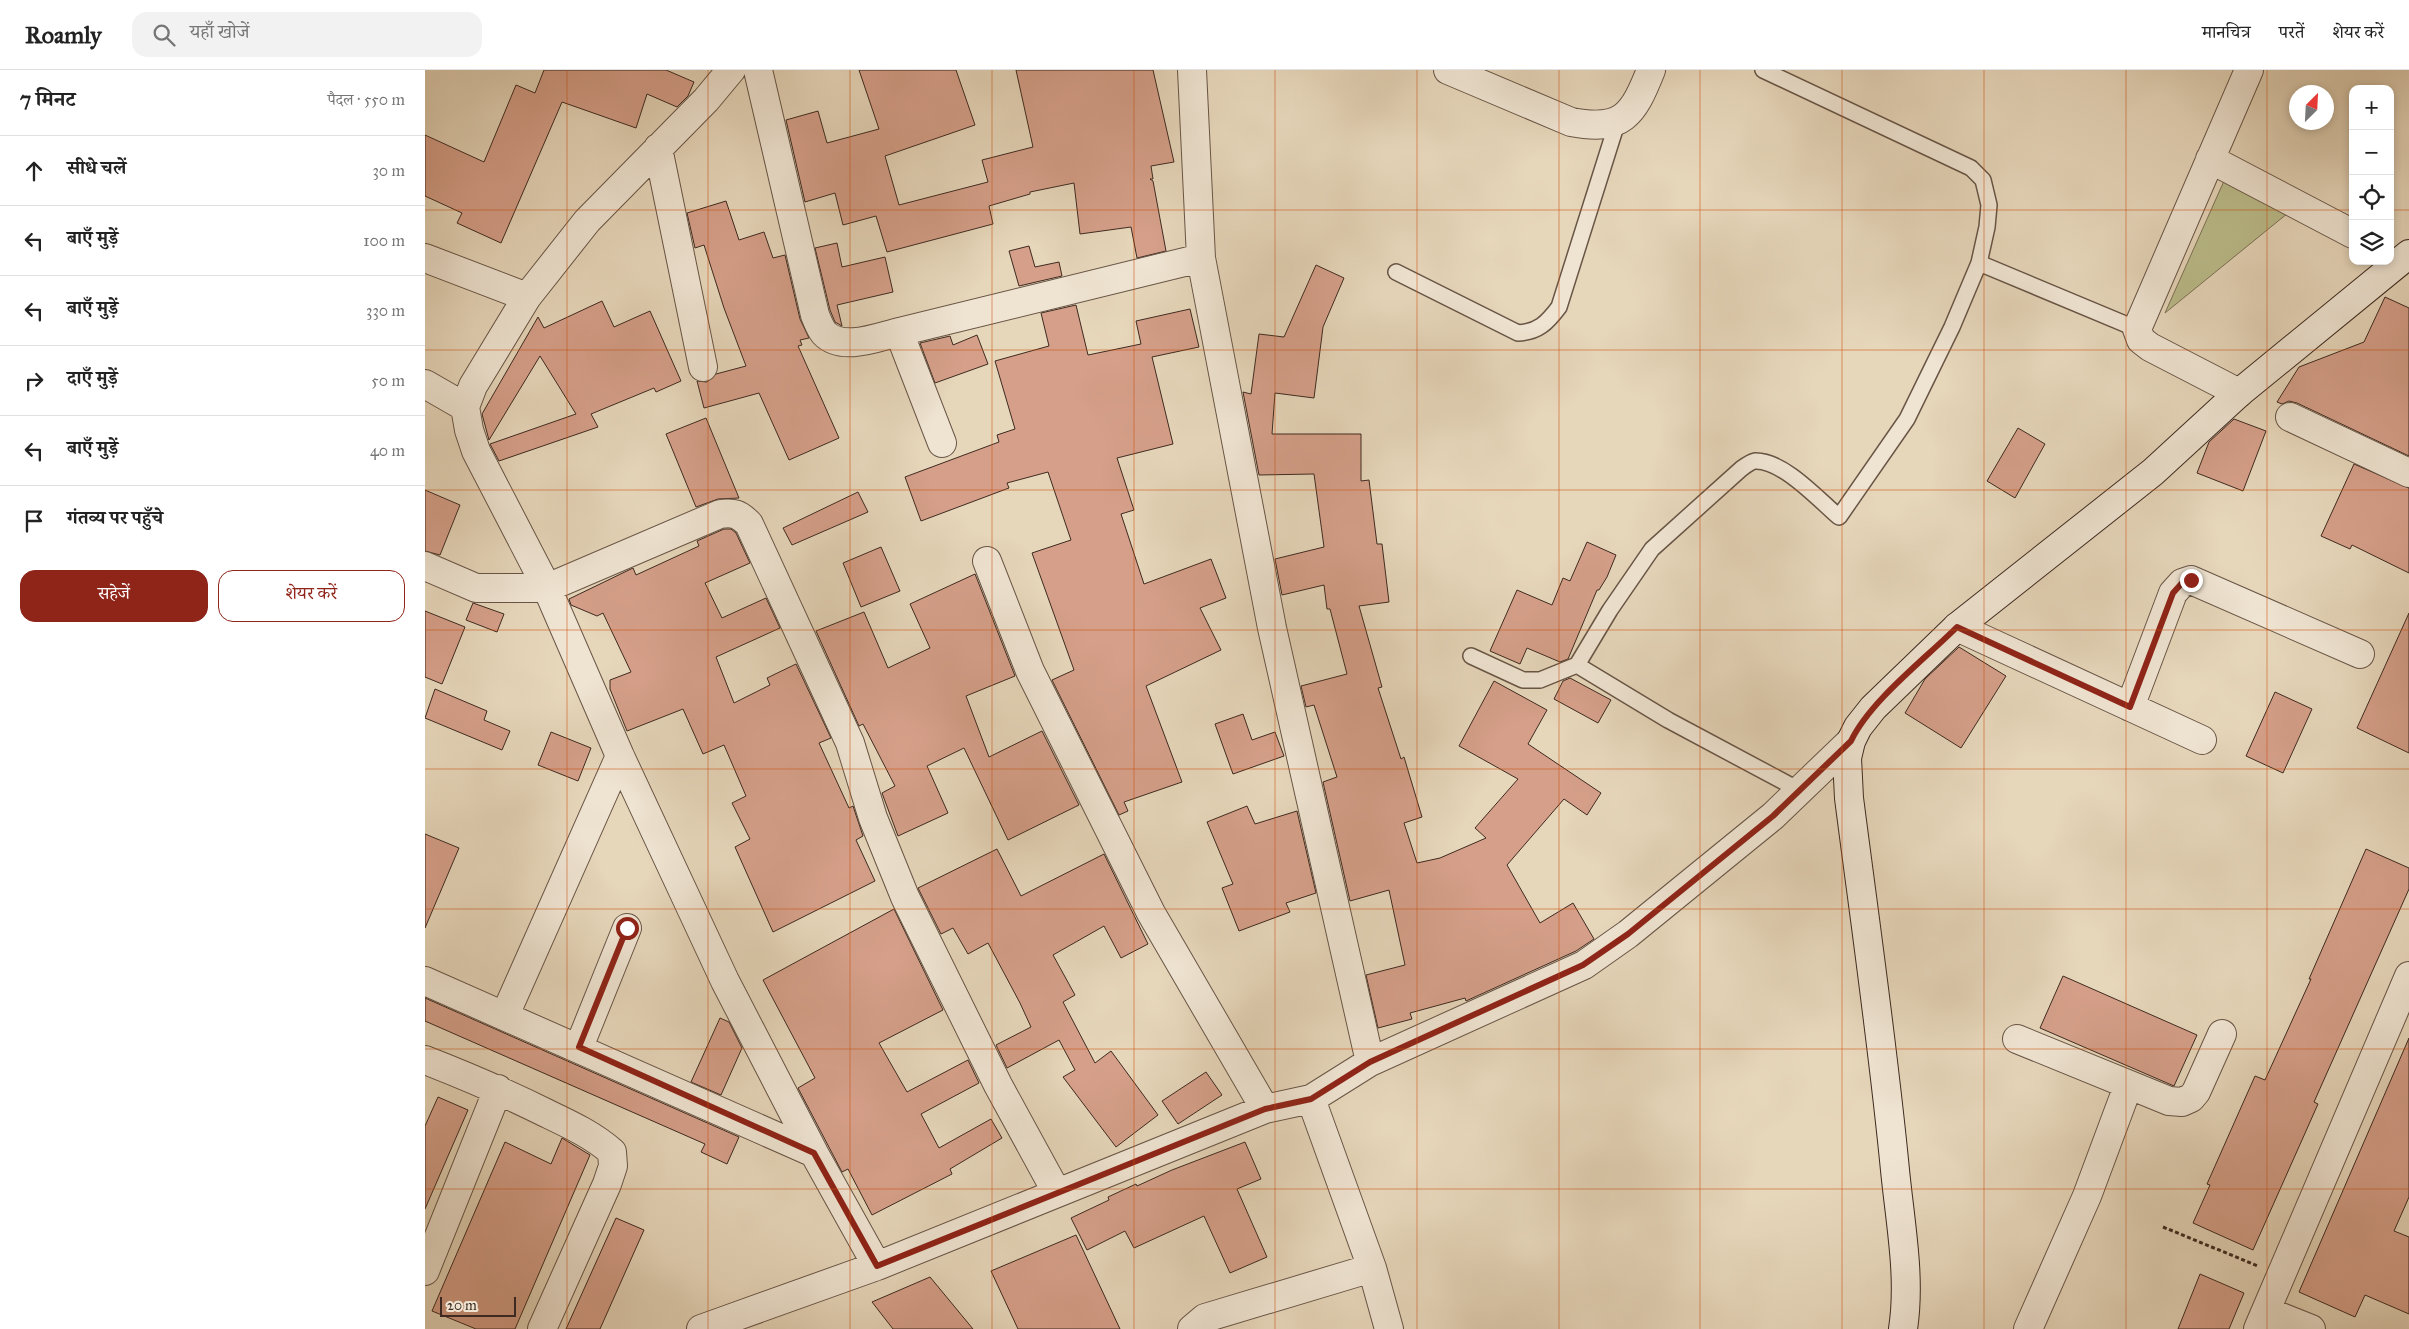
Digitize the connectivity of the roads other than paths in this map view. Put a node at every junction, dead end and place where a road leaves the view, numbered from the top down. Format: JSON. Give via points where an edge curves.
{"nodes":[{"id":1,"x":731,"y":70,"type":"edge"},
{"id":2,"x":758,"y":70,"type":"edge"},
{"id":3,"x":1192,"y":70,"type":"edge"},
{"id":4,"x":1448,"y":70,"type":"edge"},
{"id":5,"x":1651,"y":70,"type":"edge"},
{"id":6,"x":1763,"y":70,"type":"edge"},
{"id":7,"x":2249,"y":70,"type":"edge"},
{"id":8,"x":1617,"y":123,"type":"junction"},
{"id":9,"x":659,"y":148,"type":"junction"},
{"id":10,"x":2210,"y":159,"type":"junction"},
{"id":11,"x":2349,"y":232,"type":"edge"},
{"id":12,"x":2400,"y":256,"type":"edge"},
{"id":13,"x":425,"y":258,"type":"edge"},
{"id":14,"x":1201,"y":258,"type":"junction"},
{"id":15,"x":1979,"y":263,"type":"junction"},
{"id":16,"x":1396,"y":272,"type":"dead end"},
{"id":17,"x":527,"y":297,"type":"junction"},
{"id":18,"x":2137,"y":329,"type":"junction"},
{"id":19,"x":899,"y":332,"type":"junction"},
{"id":20,"x":703,"y":367,"type":"dead end"},
{"id":21,"x":425,"y":384,"type":"edge"},
{"id":22,"x":2239,"y":393,"type":"junction"},
{"id":23,"x":465,"y":407,"type":"junction"},
{"id":24,"x":2290,"y":417,"type":"dead end"},
{"id":25,"x":942,"y":443,"type":"dead end"},
{"id":26,"x":2409,"y":473,"type":"edge"},
{"id":27,"x":987,"y":561,"type":"dead end"},
{"id":28,"x":425,"y":566,"type":"edge"},
{"id":29,"x":547,"y":588,"type":"junction"},
{"id":30,"x":1957,"y":627,"type":"junction"},
{"id":31,"x":2360,"y":654,"type":"dead end"},
{"id":32,"x":1471,"y":656,"type":"dead end"},
{"id":33,"x":1577,"y":665,"type":"junction"},
{"id":34,"x":2130,"y":707,"type":"junction"},
{"id":35,"x":2202,"y":740,"type":"dead end"},
{"id":36,"x":1851,"y":741,"type":"junction"},
{"id":37,"x":620,"y":756,"type":"junction"},
{"id":38,"x":1799,"y":790,"type":"junction"},
{"id":39,"x":627,"y":928,"type":"dead end"},
{"id":40,"x":2409,"y":976,"type":"edge"},
{"id":41,"x":425,"y":981,"type":"edge"},
{"id":42,"x":505,"y":1015,"type":"junction"},
{"id":43,"x":2222,"y":1034,"type":"dead end"},
{"id":44,"x":2017,"y":1039,"type":"dead end"},
{"id":45,"x":579,"y":1047,"type":"junction"},
{"id":46,"x":425,"y":1060,"type":"edge"},
{"id":47,"x":1370,"y":1062,"type":"junction"},
{"id":48,"x":2128,"y":1086,"type":"junction"},
{"id":49,"x":499,"y":1089,"type":"junction"},
{"id":50,"x":1311,"y":1099,"type":"junction"},
{"id":51,"x":1265,"y":1109,"type":"junction"},
{"id":52,"x":814,"y":1153,"type":"junction"},
{"id":53,"x":1057,"y":1193,"type":"junction"},
{"id":54,"x":877,"y":1266,"type":"junction"},
{"id":55,"x":1372,"y":1268,"type":"junction"},
{"id":56,"x":425,"y":1271,"type":"edge"},
{"id":57,"x":2262,"y":1320,"type":"edge"},
{"id":58,"x":542,"y":1329,"type":"edge"},
{"id":59,"x":701,"y":1329,"type":"edge"},
{"id":60,"x":1192,"y":1329,"type":"edge"},
{"id":61,"x":1389,"y":1329,"type":"edge"},
{"id":62,"x":1903,"y":1329,"type":"edge"},
{"id":63,"x":2028,"y":1329,"type":"edge"},
{"id":64,"x":2311,"y":1329,"type":"edge"}],
"edges":[{"from":1,"to":9,"type":"street"},
{"from":2,"to":19,"type":"street","via":[[815,315],[823,332],[835,340],[850,342]]},
{"from":3,"to":14,"type":"street"},
{"from":4,"to":8,"type":"street","via":[[1571,122],[1591,126]]},
{"from":5,"to":8,"type":"street","via":[[1639,98]]},
{"from":6,"to":15,"type":"lane","via":[[1971,168],[1983,180],[1989,205]]},
{"from":7,"to":10,"type":"street"},
{"from":8,"to":16,"type":"lane","via":[[1559,307],[1547,323],[1532,332],[1518,332]]},
{"from":9,"to":17,"type":"street","via":[[587,221]]},
{"from":9,"to":20,"type":"street"},
{"from":10,"to":11,"type":"street"},
{"from":10,"to":18,"type":"street"},
{"from":12,"to":22,"type":"street"},
{"from":13,"to":17,"type":"street"},
{"from":14,"to":19,"type":"street"},
{"from":14,"to":47,"type":"street","via":[[1271,628]]},
{"from":15,"to":18,"type":"lane"},
{"from":15,"to":33,"type":"lane","via":[[1907,419],[1839,517],[1789,475],[1770,463],[1753,461],[1652,548]]},
{"from":17,"to":23,"type":"street","via":[[473,386]]},
{"from":18,"to":22,"type":"street","via":[[2141,340],[2150,347]]},
{"from":19,"to":25,"type":"street"},
{"from":21,"to":23,"type":"street"},
{"from":22,"to":30,"type":"street","via":[[2153,472]]},
{"from":23,"to":29,"type":"street","via":[[477,451]]},
{"from":24,"to":26,"type":"street"},
{"from":27,"to":51,"type":"street","via":[[1030,671],[1147,905]]},
{"from":28,"to":29,"type":"street","via":[[476,588]]},
{"from":29,"to":37,"type":"street"},
{"from":29,"to":53,"type":"street","via":[[720,514],[733,512],[749,524],[850,743],[873,818],[905,897],[998,1085]]},
{"from":30,"to":34,"type":"street"},
{"from":30,"to":36,"type":"street","via":[[1873,708]]},
{"from":31,"to":34,"type":"street","via":[[2191,580],[2182,583],[2173,593]]},
{"from":32,"to":33,"type":"lane","via":[[1523,680],[1540,680]]},
{"from":33,"to":38,"type":"lane","via":[[1668,720]]},
{"from":34,"to":35,"type":"street"},
{"from":36,"to":38,"type":"street"},
{"from":36,"to":62,"type":"street","via":[[1847,758],[1849,798],[1887,1083],[1906,1276]]},
{"from":37,"to":42,"type":"street"},
{"from":37,"to":52,"type":"street","via":[[725,981]]},
{"from":38,"to":47,"type":"street","via":[[1773,816],[1628,934],[1583,965]]},
{"from":39,"to":45,"type":"street"},
{"from":40,"to":57,"type":"street"},
{"from":41,"to":42,"type":"street"},
{"from":42,"to":45,"type":"street"},
{"from":43,"to":48,"type":"street","via":[[2191,1098],[2182,1102],[2169,1101]]},
{"from":44,"to":48,"type":"street"},
{"from":45,"to":52,"type":"street"},
{"from":46,"to":49,"type":"street"},
{"from":47,"to":50,"type":"street"},
{"from":48,"to":63,"type":"street","via":[[2087,1196]]},
{"from":49,"to":56,"type":"street"},
{"from":49,"to":58,"type":"street","via":[[575,1127],[612,1152],[613,1166],[607,1184]]},
{"from":50,"to":51,"type":"street"},
{"from":50,"to":55,"type":"street"},
{"from":51,"to":53,"type":"street"},
{"from":52,"to":54,"type":"street"},
{"from":53,"to":54,"type":"street"},
{"from":54,"to":59,"type":"street"},
{"from":55,"to":60,"type":"street","via":[[1205,1318]]},
{"from":55,"to":61,"type":"street"},
{"from":57,"to":64,"type":"street"}]}
